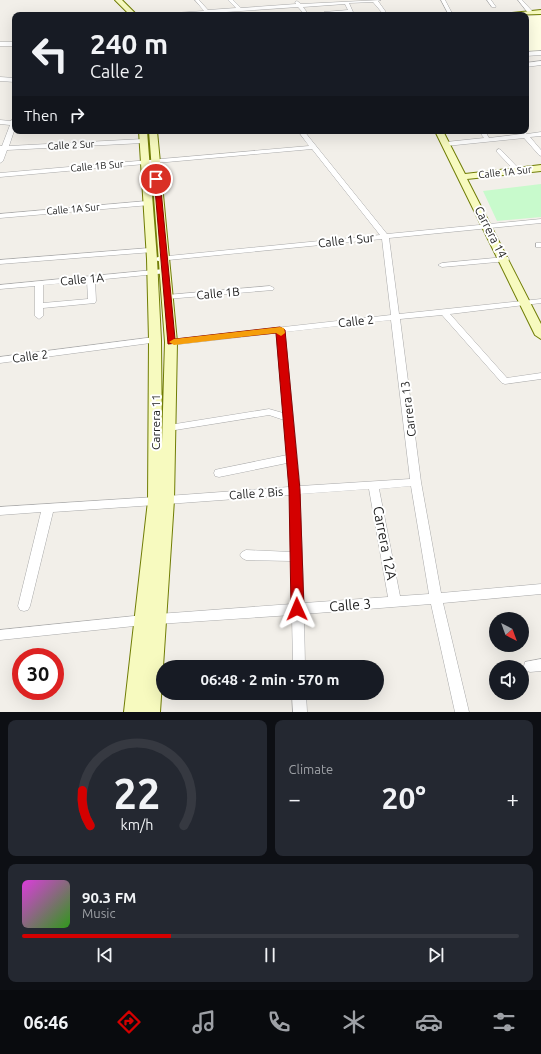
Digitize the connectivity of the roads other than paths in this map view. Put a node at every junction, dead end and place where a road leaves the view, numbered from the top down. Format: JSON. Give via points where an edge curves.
{"nodes":[{"id":1,"x":118,"y":0,"type":"edge"},
{"id":2,"x":197,"y":0,"type":"edge"},
{"id":3,"x":230,"y":0,"type":"edge"},
{"id":4,"x":295,"y":0,"type":"edge"},
{"id":5,"x":374,"y":0,"type":"edge"},
{"id":6,"x":379,"y":0,"type":"edge"},
{"id":7,"x":443,"y":0,"type":"edge"},
{"id":8,"x":489,"y":0,"type":"edge"},
{"id":9,"x":520,"y":0,"type":"edge"},
{"id":10,"x":346,"y":2,"type":"junction"},
{"id":11,"x":258,"y":4,"type":"dead end"},
{"id":12,"x":300,"y":6,"type":"junction"},
{"id":13,"x":494,"y":6,"type":"dead end"},
{"id":14,"x":263,"y":8,"type":"junction"},
{"id":15,"x":240,"y":10,"type":"junction"},
{"id":16,"x":131,"y":12,"type":"edge"},
{"id":17,"x":207,"y":12,"type":"edge"},
{"id":18,"x":219,"y":12,"type":"edge"},
{"id":19,"x":305,"y":12,"type":"edge"},
{"id":20,"x":338,"y":12,"type":"edge"},
{"id":21,"x":383,"y":12,"type":"edge"},
{"id":22,"x":449,"y":12,"type":"edge"},
{"id":23,"x":527,"y":12,"type":"edge"},
{"id":24,"x":541,"y":13,"type":"edge"},
{"id":25,"x":529,"y":14,"type":"edge"},
{"id":26,"x":0,"y":44,"type":"edge"},
{"id":27,"x":12,"y":44,"type":"edge"},
{"id":28,"x":541,"y":53,"type":"edge"},
{"id":29,"x":529,"y":54,"type":"edge"},
{"id":30,"x":541,"y":64,"type":"edge"},
{"id":31,"x":529,"y":65,"type":"edge"},
{"id":32,"x":0,"y":79,"type":"edge"},
{"id":33,"x":12,"y":80,"type":"edge"},
{"id":34,"x":12,"y":121,"type":"edge"},
{"id":35,"x":0,"y":122,"type":"edge"},
{"id":36,"x":12,"y":126,"type":"edge"},
{"id":37,"x":529,"y":133,"type":"edge"},
{"id":38,"x":143,"y":134,"type":"edge"},
{"id":39,"x":153,"y":134,"type":"edge"},
{"id":40,"x":303,"y":134,"type":"edge"},
{"id":41,"x":441,"y":134,"type":"edge"},
{"id":42,"x":447,"y":134,"type":"edge"},
{"id":43,"x":484,"y":134,"type":"edge"},
{"id":44,"x":518,"y":134,"type":"edge"},
{"id":45,"x":524,"y":134,"type":"edge"},
{"id":46,"x":541,"y":134,"type":"edge"},
{"id":47,"x":488,"y":140,"type":"junction"},
{"id":48,"x":143,"y":141,"type":"junction"},
{"id":49,"x":449,"y":144,"type":"junction"},
{"id":50,"x":314,"y":147,"type":"junction"},
{"id":51,"x":2,"y":148,"type":"edge"},
{"id":52,"x":499,"y":151,"type":"dead end"},
{"id":53,"x":540,"y":152,"type":"edge"},
{"id":54,"x":0,"y":161,"type":"edge"},
{"id":55,"x":156,"y":161,"type":"junction"},
{"id":56,"x":144,"y":162,"type":"junction"},
{"id":57,"x":541,"y":168,"type":"edge"},
{"id":58,"x":518,"y":171,"type":"junction"},
{"id":59,"x":0,"y":175,"type":"edge"},
{"id":60,"x":468,"y":176,"type":"junction"},
{"id":61,"x":475,"y":194,"type":"junction"},
{"id":62,"x":147,"y":203,"type":"junction"},
{"id":63,"x":0,"y":216,"type":"edge"},
{"id":64,"x":541,"y":221,"type":"edge"},
{"id":65,"x":491,"y":226,"type":"junction"},
{"id":66,"x":385,"y":236,"type":"junction"},
{"id":67,"x":151,"y":255,"type":"junction"},
{"id":68,"x":504,"y":259,"type":"junction"},
{"id":69,"x":0,"y":262,"type":"edge"},
{"id":70,"x":442,"y":265,"type":"dead end"},
{"id":71,"x":160,"y":267,"type":"junction"},
{"id":72,"x":91,"y":278,"type":"junction"},
{"id":73,"x":39,"y":283,"type":"junction"},
{"id":74,"x":0,"y":287,"type":"edge"},
{"id":75,"x":270,"y":288,"type":"dead end"},
{"id":76,"x":167,"y":297,"type":"junction"},
{"id":77,"x":533,"y":302,"type":"edge"},
{"id":78,"x":39,"y":306,"type":"junction"},
{"id":79,"x":444,"y":312,"type":"junction"},
{"id":80,"x":38,"y":316,"type":"dead end"},
{"id":81,"x":397,"y":317,"type":"junction"},
{"id":82,"x":541,"y":319,"type":"edge"},
{"id":83,"x":280,"y":330,"type":"junction"},
{"id":84,"x":541,"y":335,"type":"edge"},
{"id":85,"x":155,"y":340,"type":"junction"},
{"id":86,"x":171,"y":342,"type":"junction"},
{"id":87,"x":0,"y":360,"type":"edge"},
{"id":88,"x":541,"y":376,"type":"edge"},
{"id":89,"x":288,"y":418,"type":"junction"},
{"id":90,"x":169,"y":428,"type":"junction"},
{"id":91,"x":292,"y":458,"type":"junction"},
{"id":92,"x":219,"y":473,"type":"dead end"},
{"id":93,"x":416,"y":482,"type":"junction"},
{"id":94,"x":373,"y":484,"type":"junction"},
{"id":95,"x":295,"y":490,"type":"junction"},
{"id":96,"x":161,"y":500,"type":"junction"},
{"id":97,"x":48,"y":508,"type":"junction"},
{"id":98,"x":0,"y":511,"type":"edge"},
{"id":99,"x":246,"y":555,"type":"dead end"},
{"id":100,"x":296,"y":557,"type":"junction"},
{"id":101,"x":541,"y":589,"type":"edge"},
{"id":102,"x":436,"y":598,"type":"junction"},
{"id":103,"x":395,"y":602,"type":"junction"},
{"id":104,"x":24,"y":606,"type":"dead end"},
{"id":105,"x":297,"y":609,"type":"junction"},
{"id":106,"x":151,"y":619,"type":"junction"},
{"id":107,"x":0,"y":635,"type":"edge"},
{"id":108,"x":299,"y":660,"type":"edge"},
{"id":109,"x":299,"y":700,"type":"edge"},
{"id":110,"x":133,"y":712,"type":"edge"},
{"id":111,"x":152,"y":712,"type":"edge"},
{"id":112,"x":300,"y":712,"type":"edge"},
{"id":113,"x":462,"y":712,"type":"edge"}],
"edges":[{"from":1,"to":16,"type":"main road"},
{"from":2,"to":17,"type":"street"},
{"from":3,"to":15,"type":"street"},
{"from":4,"to":12,"type":"street"},
{"from":5,"to":6,"type":"street"},
{"from":5,"to":10,"type":"street"},
{"from":5,"to":21,"type":"street"},
{"from":7,"to":22,"type":"street"},
{"from":8,"to":13,"type":"street"},
{"from":9,"to":23,"type":"street"},
{"from":10,"to":12,"type":"street"},
{"from":10,"to":20,"type":"street","via":[[351,11]]},
{"from":11,"to":14,"type":"street"},
{"from":12,"to":14,"type":"street"},
{"from":12,"to":19,"type":"street"},
{"from":14,"to":15,"type":"street"},
{"from":15,"to":18,"type":"street"},
{"from":24,"to":25,"type":"main road"},
{"from":26,"to":27,"type":"street"},
{"from":28,"to":29,"type":"street"},
{"from":30,"to":31,"type":"street"},
{"from":32,"to":33,"type":"street"},
{"from":34,"to":35,"type":"street"},
{"from":36,"to":51,"type":"street"},
{"from":37,"to":46,"type":"street"},
{"from":38,"to":48,"type":"main road","name":"Carrera 11"},
{"from":39,"to":55,"type":"main road","name":"Carrera 11"},
{"from":40,"to":50,"type":"street"},
{"from":41,"to":49,"type":"main road","name":"Carrera 14"},
{"from":42,"to":49,"type":"main road","name":"Carrera 14"},
{"from":43,"to":47,"type":"street"},
{"from":44,"to":47,"type":"street"},
{"from":45,"to":53,"type":"street"},
{"from":47,"to":49,"type":"street"},
{"from":48,"to":51,"type":"street","name":"Calle 2 Sur"},
{"from":48,"to":56,"type":"main road","name":"Carrera 11"},
{"from":49,"to":60,"type":"main road","name":"Carrera 14"},
{"from":49,"to":61,"type":"main road","name":"Carrera 14"},
{"from":50,"to":55,"type":"street","name":"Calle 1B Sur"},
{"from":50,"to":66,"type":"street"},
{"from":51,"to":54,"type":"street"},
{"from":52,"to":58,"type":"street"},
{"from":55,"to":56,"type":"street","name":"Calle 1B Sur"},
{"from":55,"to":71,"type":"main road","name":"Carrera 11"},
{"from":56,"to":59,"type":"street","name":"Calle 1B Sur"},
{"from":56,"to":62,"type":"main road","name":"Carrera 11"},
{"from":57,"to":58,"type":"main road","name":"Calle 1A Sur"},
{"from":58,"to":60,"type":"main road","name":"Calle 1A Sur"},
{"from":60,"to":61,"type":"main road","name":"Carrera 14"},
{"from":61,"to":65,"type":"main road","name":"Carrera 14"},
{"from":62,"to":63,"type":"street","name":"Calle 1A Sur"},
{"from":62,"to":67,"type":"main road","name":"Carrera 11"},
{"from":64,"to":65,"type":"street","name":"Calle 1 Sur"},
{"from":65,"to":66,"type":"street","name":"Calle 1 Sur"},
{"from":65,"to":68,"type":"main road","name":"Carrera 14"},
{"from":65,"to":77,"type":"main road","name":"Carrera 14"},
{"from":66,"to":71,"type":"street","name":"Calle 1 Sur"},
{"from":66,"to":81,"type":"street","name":"Carrera 13"},
{"from":67,"to":69,"type":"street"},
{"from":67,"to":71,"type":"main road","name":"Carrera 11"},
{"from":68,"to":70,"type":"street"},
{"from":68,"to":77,"type":"main road","name":"Carrera 14"},
{"from":71,"to":72,"type":"street","name":"Calle 1A"},
{"from":71,"to":76,"type":"main road","name":"Carrera 11"},
{"from":71,"to":85,"type":"main road","name":"Carrera 11"},
{"from":72,"to":73,"type":"street","name":"Calle 1A"},
{"from":72,"to":78,"type":"street","via":[[92,300]]},
{"from":73,"to":74,"type":"street","name":"Calle 1A"},
{"from":73,"to":78,"type":"street"},
{"from":75,"to":76,"type":"street","name":"Calle 1B"},
{"from":76,"to":86,"type":"main road","name":"Carrera 11"},
{"from":77,"to":79,"type":"street","name":"Calle 2"},
{"from":77,"to":82,"type":"main road","name":"Carrera 14"},
{"from":77,"to":84,"type":"main road","name":"Carrera 14"},
{"from":78,"to":80,"type":"street"},
{"from":79,"to":81,"type":"street","name":"Calle 2"},
{"from":79,"to":88,"type":"street","via":[[505,381]]},
{"from":81,"to":83,"type":"street","name":"Calle 2"},
{"from":81,"to":93,"type":"street","name":"Carrera 13"},
{"from":83,"to":86,"type":"street","name":"Calle 2"},
{"from":83,"to":89,"type":"street"},
{"from":85,"to":87,"type":"street","name":"Calle 2"},
{"from":85,"to":96,"type":"main road","name":"Carrera 11"},
{"from":86,"to":90,"type":"main road","name":"Carrera 11"},
{"from":89,"to":90,"type":"street","via":[[269,412]]},
{"from":89,"to":91,"type":"street"},
{"from":90,"to":96,"type":"main road","name":"Carrera 11"},
{"from":91,"to":92,"type":"street"},
{"from":91,"to":95,"type":"street"},
{"from":93,"to":94,"type":"street","name":"Calle 2 Bis"},
{"from":93,"to":102,"type":"street","name":"Carrera 13"},
{"from":94,"to":95,"type":"street","name":"Calle 2 Bis"},
{"from":94,"to":103,"type":"street","name":"Carrera 12A"},
{"from":95,"to":96,"type":"street","name":"Calle 2 Bis"},
{"from":95,"to":100,"type":"street"},
{"from":96,"to":97,"type":"street","name":"Calle 2 Bis"},
{"from":96,"to":106,"type":"main road","name":"Carrera 11"},
{"from":97,"to":98,"type":"street","name":"Calle 2 Bis"},
{"from":97,"to":104,"type":"street"},
{"from":99,"to":100,"type":"street"},
{"from":100,"to":105,"type":"street"},
{"from":101,"to":102,"type":"street","name":"Calle 3"},
{"from":102,"to":103,"type":"street","name":"Calle 3"},
{"from":102,"to":113,"type":"street","name":"Carrera 13"},
{"from":103,"to":105,"type":"street","name":"Calle 3"},
{"from":105,"to":106,"type":"street","name":"Calle 3"},
{"from":105,"to":108,"type":"street"},
{"from":106,"to":107,"type":"street","name":"Calle 3"},
{"from":106,"to":110,"type":"main road","name":"Carrera 11"},
{"from":106,"to":111,"type":"main road","name":"Carrera 11"},
{"from":109,"to":112,"type":"street"}]}
